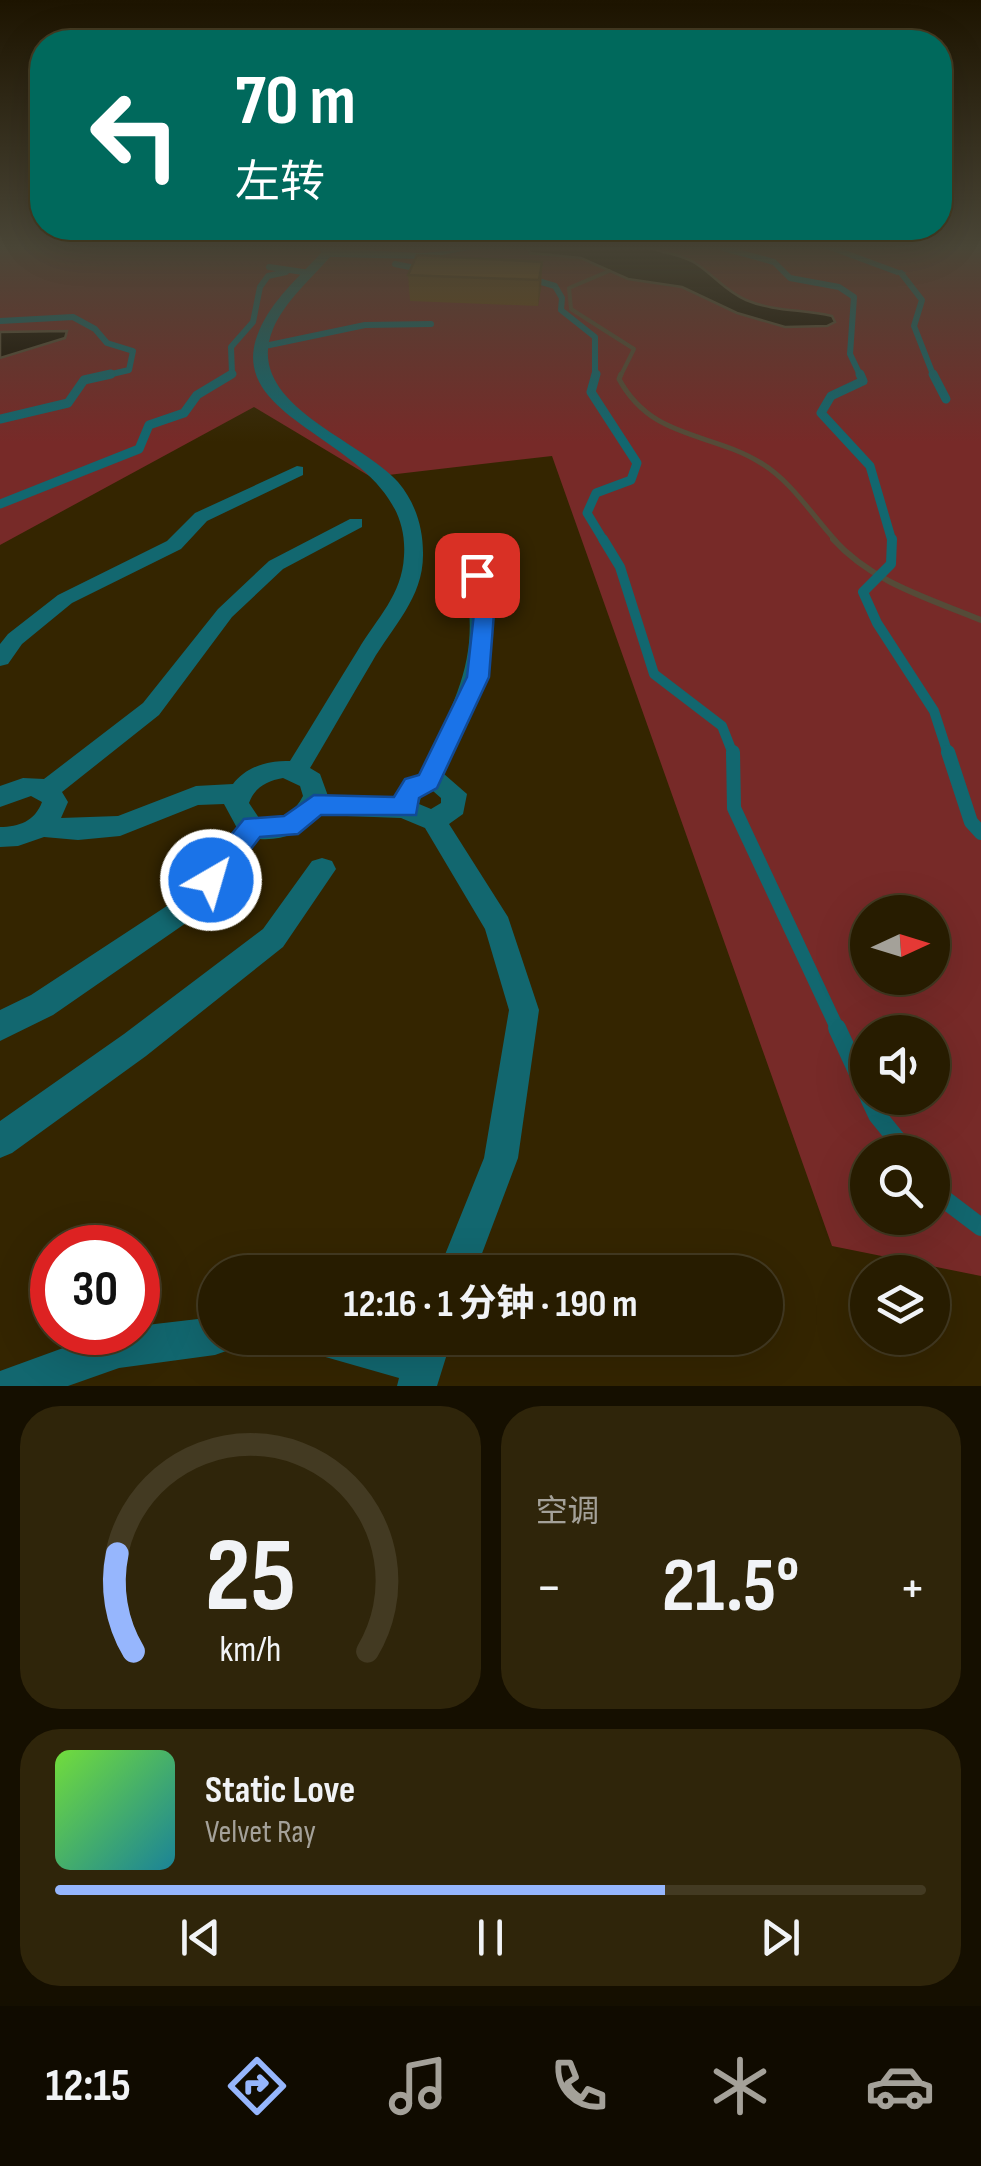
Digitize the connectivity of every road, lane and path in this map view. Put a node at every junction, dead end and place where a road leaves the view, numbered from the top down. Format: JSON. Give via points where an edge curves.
{"nodes":[{"id":1,"x":255,"y":313,"type":"edge"},
{"id":2,"x":276,"y":313,"type":"edge"},
{"id":3,"x":565,"y":313,"type":"edge"},
{"id":4,"x":853,"y":313,"type":"edge"},
{"id":5,"x":918,"y":313,"type":"edge"},
{"id":6,"x":0,"y":320,"type":"edge"},
{"id":7,"x":431,"y":324,"type":"dead end"},
{"id":8,"x":260,"y":347,"type":"junction"},
{"id":9,"x":946,"y":399,"type":"dead end"},
{"id":10,"x":0,"y":419,"type":"edge"},
{"id":11,"x":297,"y":471,"type":"dead end"},
{"id":12,"x":0,"y":504,"type":"edge"},
{"id":13,"x":356,"y":523,"type":"dead end"},
{"id":14,"x":463,"y":540,"type":"dead end"},
{"id":15,"x":0,"y":658,"type":"edge"},
{"id":16,"x":296,"y":771,"type":"junction"},
{"id":17,"x":428,"y":781,"type":"junction"},
{"id":18,"x":48,"y":790,"type":"junction"},
{"id":19,"x":239,"y":793,"type":"junction"},
{"id":20,"x":0,"y":797,"type":"edge"},
{"id":21,"x":314,"y":804,"type":"junction"},
{"id":22,"x":420,"y":813,"type":"junction"},
{"id":23,"x":40,"y":826,"type":"junction"},
{"id":24,"x":253,"y":826,"type":"junction"},
{"id":25,"x":981,"y":833,"type":"edge"},
{"id":26,"x":0,"y":837,"type":"edge"},
{"id":27,"x":322,"y":869,"type":"dead end"},
{"id":28,"x":0,"y":1026,"type":"edge"},
{"id":29,"x":850,"y":1057,"type":"edge"},
{"id":30,"x":877,"y":1115,"type":"edge"},
{"id":31,"x":893,"y":1135,"type":"edge"},
{"id":32,"x":0,"y":1140,"type":"edge"},
{"id":33,"x":950,"y":1204,"type":"edge"},
{"id":34,"x":981,"y":1227,"type":"edge"},
{"id":35,"x":464,"y":1255,"type":"edge"},
{"id":36,"x":198,"y":1338,"type":"edge"},
{"id":37,"x":391,"y":1355,"type":"edge"},
{"id":38,"x":424,"y":1363,"type":"edge"},
{"id":39,"x":13,"y":1386,"type":"edge"}],
"edges":[{"from":1,"to":12,"type":"lane","via":[[231,347],[232,374],[197,395],[184,413],[150,425],[140,449]]},
{"from":2,"to":8,"type":"street"},
{"from":3,"to":29,"type":"lane","via":[[596,336],[591,392],[614,414],[618,436],[637,464],[631,480],[596,494],[587,512],[620,567],[654,674],[722,726],[733,747],[734,808]]},
{"from":4,"to":25,"type":"lane","via":[[850,354],[863,382],[831,396],[820,413],[868,460],[894,545],[892,564],[863,592],[934,711],[971,822]]},
{"from":5,"to":9,"type":"lane","via":[[914,326]]},
{"from":6,"to":10,"type":"lane","via":[[72,317],[107,343],[133,352],[129,370],[84,380],[68,403]]},
{"from":7,"to":8,"type":"lane","via":[[366,325]]},
{"from":8,"to":16,"type":"street","via":[[275,399],[380,469],[409,512],[415,548],[407,590]]},
{"from":11,"to":15,"type":"street","via":[[201,517],[174,544],[65,599]]},
{"from":13,"to":18,"type":"street","via":[[276,565],[225,613],[151,709]]},
{"from":14,"to":17,"type":"street","via":[[484,613],[478,677]]},
{"from":16,"to":19,"type":"street","via":[[257,776]]},
{"from":16,"to":21,"type":"street","via":[[311,781]]},
{"from":17,"to":22,"type":"street","via":[[410,791]]},
{"from":17,"to":22,"type":"street","via":[[450,788],[456,800],[449,812]]},
{"from":18,"to":20,"type":"street","via":[[20,788]]},
{"from":18,"to":23,"type":"street","via":[[54,810]]},
{"from":19,"to":23,"type":"street","via":[[196,796],[120,826]]},
{"from":19,"to":24,"type":"street","via":[[238,812]]},
{"from":21,"to":22,"type":"street"},
{"from":21,"to":24,"type":"street","via":[[288,826]]},
{"from":22,"to":35,"type":"street","via":[[498,926],[524,1010],[501,1158]]},
{"from":23,"to":26,"type":"street"},
{"from":24,"to":28,"type":"street","via":[[190,906]]},
{"from":27,"to":32,"type":"street","via":[[274,938]]},
{"from":30,"to":31,"type":"lane"},
{"from":33,"to":34,"type":"lane"},
{"from":36,"to":39,"type":"street","via":[[119,1348]]},
{"from":37,"to":38,"type":"street"}]}
